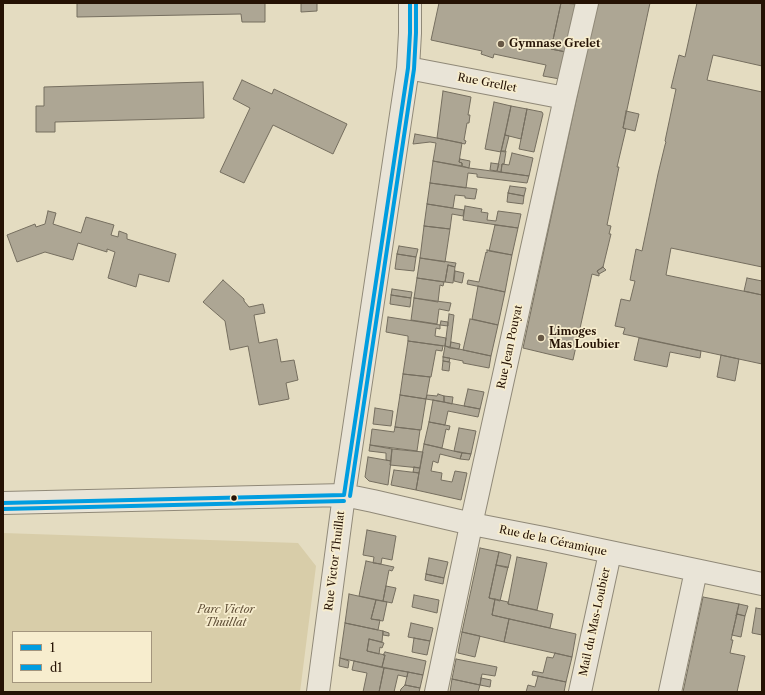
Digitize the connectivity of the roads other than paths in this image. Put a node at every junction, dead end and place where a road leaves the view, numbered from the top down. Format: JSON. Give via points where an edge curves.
{"nodes":[{"id":1,"x":410,"y":3,"type":"edge"},
{"id":2,"x":587,"y":3,"type":"edge"},
{"id":3,"x":408,"y":68,"type":"junction"},
{"id":4,"x":565,"y":98,"type":"junction"},
{"id":5,"x":344,"y":496,"type":"junction"},
{"id":6,"x":3,"y":503,"type":"edge"},
{"id":7,"x":472,"y":524,"type":"junction"},
{"id":8,"x":610,"y":552,"type":"junction"},
{"id":9,"x":695,"y":570,"type":"junction"},
{"id":10,"x":762,"y":584,"type":"edge"},
{"id":11,"x":318,"y":692,"type":"edge"},
{"id":12,"x":436,"y":692,"type":"edge"},
{"id":13,"x":580,"y":692,"type":"edge"},
{"id":14,"x":670,"y":692,"type":"edge"}],
"edges":[{"from":1,"to":3,"type":"street","name":"Rue Victor Thuillat"},
{"from":2,"to":4,"type":"street","name":"Rue Jean Pouyat"},
{"from":3,"to":4,"type":"street","name":"Rue Grellet"},
{"from":3,"to":5,"type":"street","name":"Rue Victor Thuillat"},
{"from":4,"to":7,"type":"street","name":"Rue Jean Pouyat"},
{"from":5,"to":6,"type":"street","name":"Rue de la Céramique"},
{"from":5,"to":7,"type":"street","name":"Rue de la Céramique","via":[[374,500]]},
{"from":5,"to":11,"type":"street","name":"Rue Victor Thuillat"},
{"from":7,"to":8,"type":"street","name":"Rue de la Céramique"},
{"from":7,"to":12,"type":"street","name":"Rue Jean Pouyat"},
{"from":8,"to":9,"type":"street","name":"Rue de la Céramique"},
{"from":8,"to":13,"type":"street","name":"Mail du Mas-Loubier"},
{"from":9,"to":10,"type":"street","name":"Rue de la Céramique"},
{"from":9,"to":14,"type":"street"}]}
